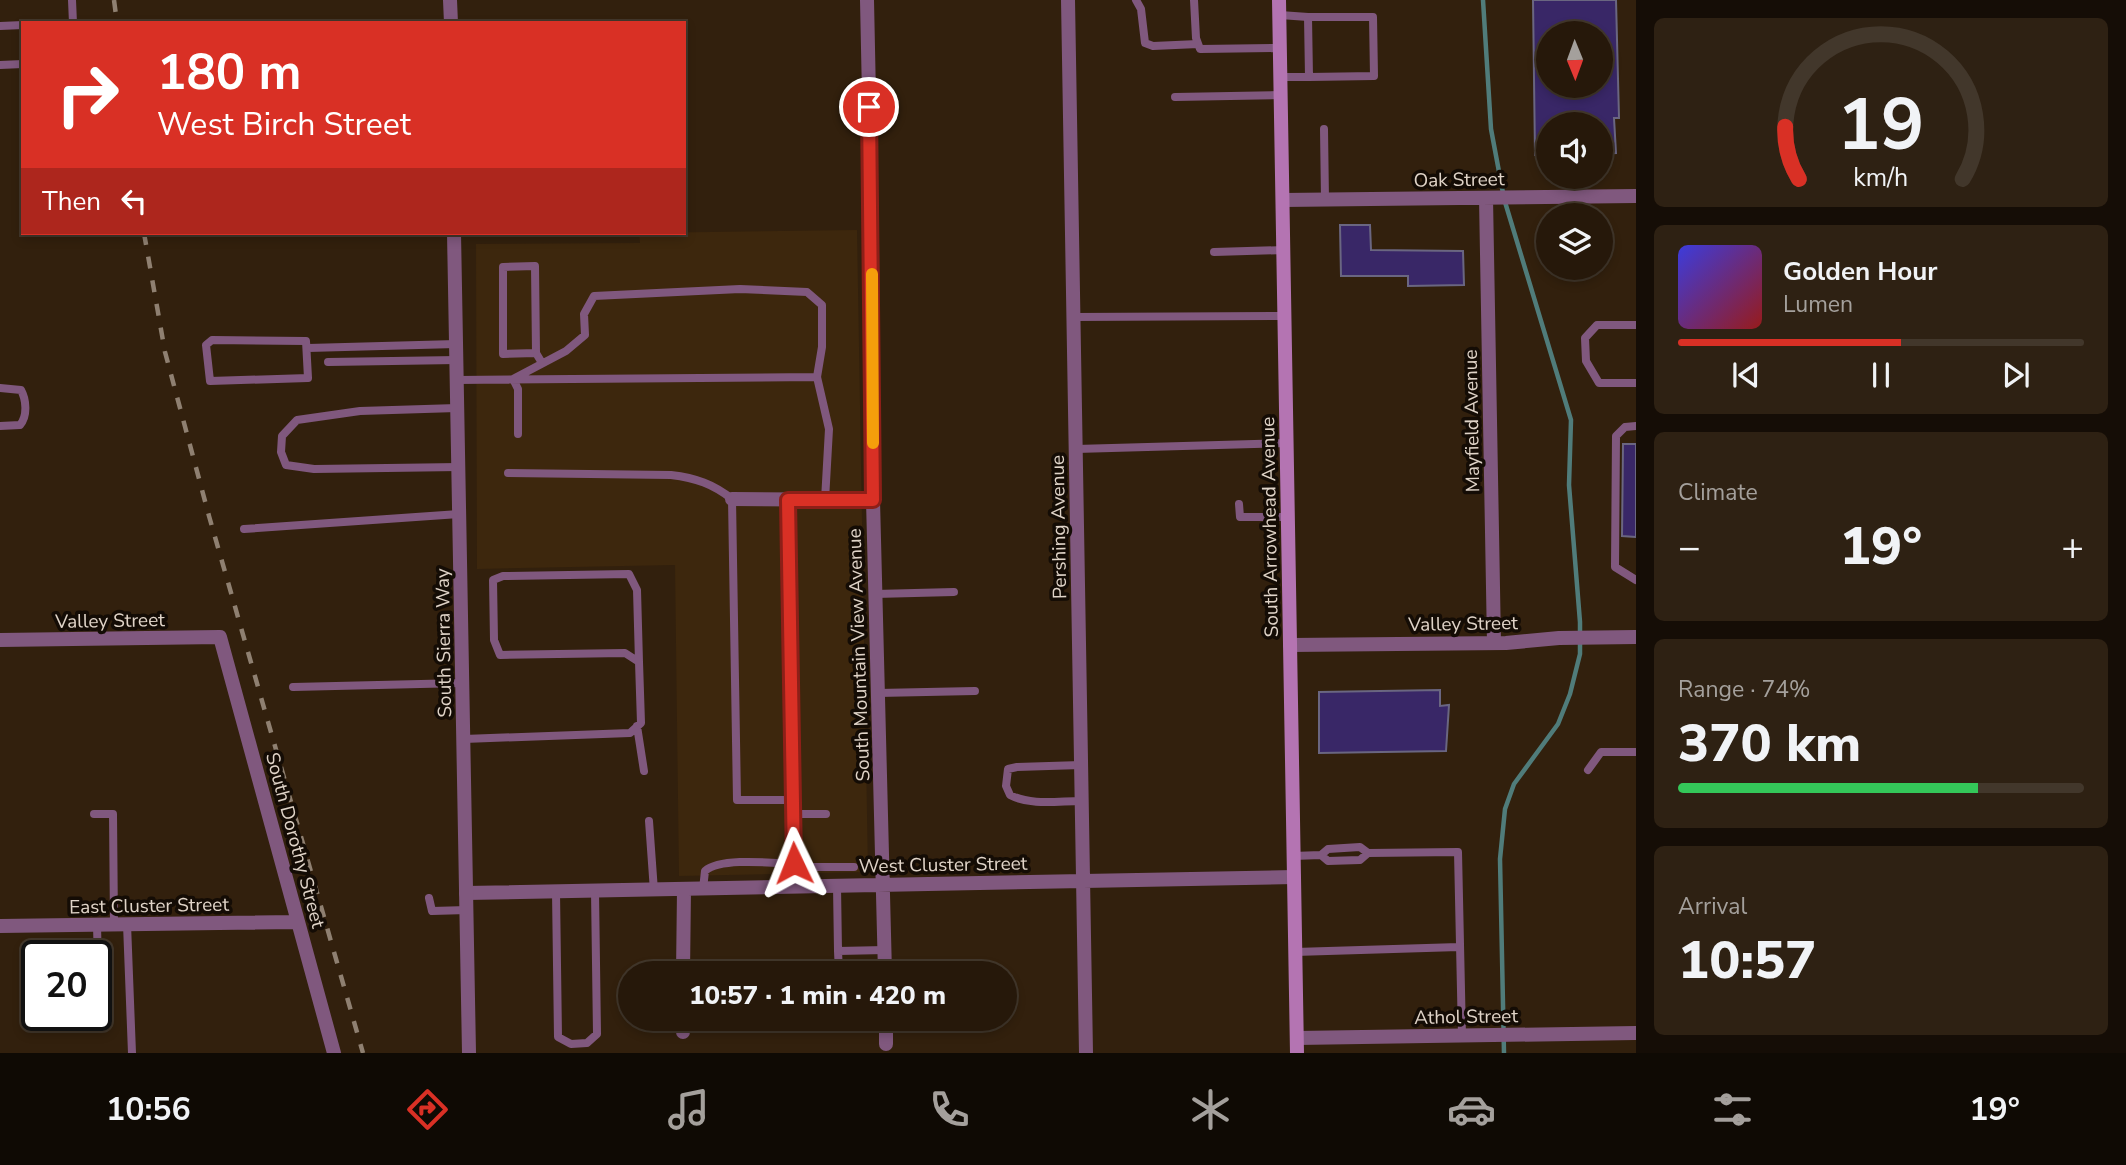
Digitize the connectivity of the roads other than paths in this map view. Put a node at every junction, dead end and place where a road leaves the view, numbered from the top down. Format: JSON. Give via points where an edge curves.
{"nodes":[{"id":1,"x":72,"y":0,"type":"edge"},
{"id":2,"x":450,"y":0,"type":"edge"},
{"id":3,"x":867,"y":0,"type":"edge"},
{"id":4,"x":1068,"y":0,"type":"edge"},
{"id":5,"x":1136,"y":0,"type":"edge"},
{"id":6,"x":1195,"y":0,"type":"edge"},
{"id":7,"x":1279,"y":0,"type":"edge"},
{"id":8,"x":1280,"y":15,"type":"junction"},
{"id":9,"x":1308,"y":17,"type":"junction"},
{"id":10,"x":73,"y":21,"type":"edge"},
{"id":11,"x":451,"y":21,"type":"edge"},
{"id":12,"x":0,"y":26,"type":"edge"},
{"id":13,"x":21,"y":26,"type":"edge"},
{"id":14,"x":1198,"y":44,"type":"junction"},
{"id":15,"x":1280,"y":48,"type":"junction"},
{"id":16,"x":21,"y":64,"type":"edge"},
{"id":17,"x":0,"y":65,"type":"edge"},
{"id":18,"x":1281,"y":77,"type":"junction"},
{"id":19,"x":1309,"y":77,"type":"junction"},
{"id":20,"x":1281,"y":95,"type":"junction"},
{"id":21,"x":1175,"y":97,"type":"dead end"},
{"id":22,"x":1324,"y":129,"type":"dead end"},
{"id":23,"x":1636,"y":196,"type":"edge"},
{"id":24,"x":1498,"y":198,"type":"junction"},
{"id":25,"x":1283,"y":200,"type":"junction"},
{"id":26,"x":1325,"y":200,"type":"junction"},
{"id":27,"x":454,"y":235,"type":"edge"},
{"id":28,"x":1284,"y":250,"type":"junction"},
{"id":29,"x":1213,"y":252,"type":"dead end"},
{"id":30,"x":1285,"y":316,"type":"junction"},
{"id":31,"x":1074,"y":317,"type":"junction"},
{"id":32,"x":1636,"y":325,"type":"edge"},
{"id":33,"x":456,"y":344,"type":"junction"},
{"id":34,"x":308,"y":348,"type":"junction"},
{"id":35,"x":536,"y":353,"type":"junction"},
{"id":36,"x":457,"y":360,"type":"junction"},
{"id":37,"x":328,"y":362,"type":"dead end"},
{"id":38,"x":542,"y":363,"type":"junction"},
{"id":39,"x":817,"y":377,"type":"junction"},
{"id":40,"x":457,"y":380,"type":"junction"},
{"id":41,"x":513,"y":380,"type":"junction"},
{"id":42,"x":1636,"y":383,"type":"edge"},
{"id":43,"x":0,"y":388,"type":"edge"},
{"id":44,"x":457,"y":408,"type":"junction"},
{"id":45,"x":0,"y":426,"type":"edge"},
{"id":46,"x":1636,"y":426,"type":"edge"},
{"id":47,"x":518,"y":435,"type":"dead end"},
{"id":48,"x":1287,"y":443,"type":"junction"},
{"id":49,"x":1076,"y":449,"type":"junction"},
{"id":50,"x":459,"y":467,"type":"junction"},
{"id":51,"x":508,"y":473,"type":"dead end"},
{"id":52,"x":732,"y":499,"type":"junction"},
{"id":53,"x":788,"y":500,"type":"junction"},
{"id":54,"x":825,"y":500,"type":"junction"},
{"id":55,"x":873,"y":500,"type":"junction"},
{"id":56,"x":1239,"y":504,"type":"dead end"},
{"id":57,"x":460,"y":514,"type":"junction"},
{"id":58,"x":1288,"y":517,"type":"junction"},
{"id":59,"x":244,"y":529,"type":"dead end"},
{"id":60,"x":1636,"y":580,"type":"edge"},
{"id":61,"x":954,"y":593,"type":"dead end"},
{"id":62,"x":875,"y":594,"type":"junction"},
{"id":63,"x":220,"y":637,"type":"joint"},
{"id":64,"x":1636,"y":637,"type":"edge"},
{"id":65,"x":0,"y":640,"type":"edge"},
{"id":66,"x":1493,"y":643,"type":"junction"},
{"id":67,"x":1290,"y":645,"type":"junction"},
{"id":68,"x":639,"y":662,"type":"junction"},
{"id":69,"x":463,"y":683,"type":"junction"},
{"id":70,"x":293,"y":687,"type":"dead end"},
{"id":71,"x":975,"y":691,"type":"dead end"},
{"id":72,"x":878,"y":693,"type":"junction"},
{"id":73,"x":638,"y":726,"type":"junction"},
{"id":74,"x":464,"y":739,"type":"junction"},
{"id":75,"x":1636,"y":751,"type":"edge"},
{"id":76,"x":1081,"y":765,"type":"junction"},
{"id":77,"x":1588,"y":769,"type":"dead end"},
{"id":78,"x":644,"y":771,"type":"dead end"},
{"id":79,"x":793,"y":800,"type":"junction"},
{"id":80,"x":1082,"y":801,"type":"junction"},
{"id":81,"x":94,"y":814,"type":"dead end"},
{"id":82,"x":793,"y":814,"type":"junction"},
{"id":83,"x":826,"y":814,"type":"dead end"},
{"id":84,"x":649,"y":821,"type":"dead end"},
{"id":85,"x":1293,"y":856,"type":"junction"},
{"id":86,"x":794,"y":865,"type":"junction"},
{"id":87,"x":854,"y":867,"type":"dead end"},
{"id":88,"x":1294,"y":877,"type":"junction"},
{"id":89,"x":1083,"y":880,"type":"junction"},
{"id":90,"x":884,"y":885,"type":"junction"},
{"id":91,"x":837,"y":886,"type":"junction"},
{"id":92,"x":795,"y":887,"type":"junction"},
{"id":93,"x":684,"y":890,"type":"junction"},
{"id":94,"x":703,"y":890,"type":"junction"},
{"id":95,"x":595,"y":891,"type":"junction"},
{"id":96,"x":653,"y":891,"type":"junction"},
{"id":97,"x":556,"y":892,"type":"junction"},
{"id":98,"x":467,"y":893,"type":"junction"},
{"id":99,"x":429,"y":898,"type":"dead end"},
{"id":100,"x":467,"y":910,"type":"junction"},
{"id":101,"x":298,"y":922,"type":"junction"},
{"id":102,"x":121,"y":924,"type":"junction"},
{"id":103,"x":97,"y":925,"type":"junction"},
{"id":104,"x":0,"y":926,"type":"edge"},
{"id":105,"x":97,"y":940,"type":"edge"},
{"id":106,"x":1460,"y":947,"type":"junction"},
{"id":107,"x":885,"y":950,"type":"junction"},
{"id":108,"x":838,"y":951,"type":"junction"},
{"id":109,"x":1295,"y":952,"type":"junction"},
{"id":110,"x":683,"y":961,"type":"edge"},
{"id":111,"x":838,"y":961,"type":"edge"},
{"id":112,"x":885,"y":961,"type":"edge"},
{"id":113,"x":1636,"y":1033,"type":"edge"},
{"id":114,"x":1462,"y":1036,"type":"junction"},
{"id":115,"x":1297,"y":1038,"type":"junction"},
{"id":116,"x":132,"y":1053,"type":"edge"},
{"id":117,"x":334,"y":1053,"type":"edge"},
{"id":118,"x":469,"y":1053,"type":"edge"},
{"id":119,"x":1086,"y":1053,"type":"edge"},
{"id":120,"x":1297,"y":1053,"type":"edge"}],
"edges":[{"from":1,"to":10,"type":"lane"},
{"from":2,"to":11,"type":"street"},
{"from":3,"to":55,"type":"street","name":"South Mountain View Avenue"},
{"from":4,"to":31,"type":"street","name":"Pershing Avenue"},
{"from":5,"to":14,"type":"lane","via":[[1145,43]]},
{"from":6,"to":14,"type":"lane"},
{"from":7,"to":8,"type":"main road","name":"South Arrowhead Avenue"},
{"from":8,"to":9,"type":"lane"},
{"from":8,"to":15,"type":"main road","name":"South Arrowhead Avenue"},
{"from":9,"to":19,"type":"lane"},
{"from":9,"to":19,"type":"lane","via":[[1373,17],[1374,76]]},
{"from":12,"to":13,"type":"lane"},
{"from":14,"to":15,"type":"lane","via":[[1200,50]]},
{"from":15,"to":18,"type":"main road","name":"South Arrowhead Avenue"},
{"from":16,"to":17,"type":"lane"},
{"from":18,"to":19,"type":"lane"},
{"from":18,"to":20,"type":"main road","name":"South Arrowhead Avenue"},
{"from":20,"to":21,"type":"lane"},
{"from":20,"to":25,"type":"main road","name":"South Arrowhead Avenue"},
{"from":22,"to":26,"type":"lane"},
{"from":23,"to":24,"type":"street","name":"Oak Street"},
{"from":24,"to":26,"type":"street","name":"Oak Street"},
{"from":24,"to":66,"type":"street","name":"Mayfield Avenue"},
{"from":25,"to":26,"type":"street","name":"Oak Street"},
{"from":25,"to":28,"type":"main road","name":"South Arrowhead Avenue"},
{"from":27,"to":33,"type":"street","name":"South Sierra Way"},
{"from":28,"to":29,"type":"lane"},
{"from":28,"to":30,"type":"main road","name":"South Arrowhead Avenue"},
{"from":30,"to":31,"type":"lane"},
{"from":30,"to":48,"type":"main road","name":"South Arrowhead Avenue"},
{"from":31,"to":49,"type":"street","name":"Pershing Avenue"},
{"from":32,"to":42,"type":"lane","via":[[1597,325],[1586,338],[1586,360],[1600,383]]},
{"from":33,"to":34,"type":"lane"},
{"from":33,"to":36,"type":"street","name":"South Sierra Way"},
{"from":34,"to":34,"type":"lane","via":[[309,375],[305,380],[214,383],[208,378],[206,345],[212,340],[304,341]]},
{"from":35,"to":35,"type":"lane","via":[[535,266],[503,267],[503,354]]},
{"from":35,"to":38,"type":"lane"},
{"from":36,"to":37,"type":"lane"},
{"from":36,"to":40,"type":"street","name":"South Sierra Way"},
{"from":38,"to":39,"type":"lane","via":[[585,335],[584,314],[594,296],[740,289],[807,292],[822,305]]},
{"from":38,"to":41,"type":"lane"},
{"from":39,"to":41,"type":"lane"},
{"from":39,"to":54,"type":"lane","via":[[828,429]]},
{"from":40,"to":41,"type":"lane"},
{"from":40,"to":44,"type":"street","name":"South Sierra Way"},
{"from":41,"to":47,"type":"lane","via":[[518,389]]},
{"from":43,"to":45,"type":"lane","via":[[21,390],[25,417],[20,425]]},
{"from":44,"to":50,"type":"street","name":"South Sierra Way"},
{"from":44,"to":50,"type":"lane","via":[[360,411],[297,421],[282,436],[281,452],[286,465],[314,469]]},
{"from":46,"to":60,"type":"lane","via":[[1625,427],[1616,436],[1615,567]]},
{"from":48,"to":49,"type":"lane"},
{"from":48,"to":58,"type":"main road","name":"South Arrowhead Avenue"},
{"from":49,"to":76,"type":"street","name":"Pershing Avenue"},
{"from":50,"to":57,"type":"street","name":"South Sierra Way"},
{"from":51,"to":52,"type":"lane","via":[[671,475],[715,486]]},
{"from":52,"to":53,"type":"street"},
{"from":52,"to":79,"type":"lane","via":[[737,800]]},
{"from":53,"to":54,"type":"street"},
{"from":53,"to":79,"type":"lane"},
{"from":54,"to":55,"type":"street"},
{"from":55,"to":62,"type":"street","name":"South Mountain View Avenue"},
{"from":56,"to":58,"type":"lane","via":[[1240,517]]},
{"from":57,"to":59,"type":"lane"},
{"from":57,"to":69,"type":"street","name":"South Sierra Way"},
{"from":58,"to":67,"type":"main road","name":"South Arrowhead Avenue"},
{"from":61,"to":62,"type":"lane"},
{"from":62,"to":72,"type":"street","name":"South Mountain View Avenue"},
{"from":63,"to":65,"type":"street","name":"Valley Street"},
{"from":63,"to":101,"type":"street","name":"South Dorothy Street"},
{"from":64,"to":66,"type":"street","name":"Valley Street"},
{"from":66,"to":67,"type":"street","name":"Valley Street"},
{"from":67,"to":85,"type":"main road","name":"South Arrowhead Avenue"},
{"from":68,"to":68,"type":"lane","via":[[625,653],[500,655],[494,640],[492,580],[503,576],[629,574],[637,590]]},
{"from":68,"to":73,"type":"lane"},
{"from":69,"to":70,"type":"lane"},
{"from":69,"to":74,"type":"street","name":"South Sierra Way"},
{"from":71,"to":72,"type":"lane"},
{"from":72,"to":90,"type":"street","name":"South Mountain View Avenue"},
{"from":73,"to":74,"type":"lane","via":[[630,733]]},
{"from":73,"to":78,"type":"lane"},
{"from":74,"to":98,"type":"street","name":"South Sierra Way"},
{"from":75,"to":77,"type":"lane","via":[[1601,752]]},
{"from":76,"to":80,"type":"street","name":"Pershing Avenue"},
{"from":76,"to":80,"type":"lane","via":[[1017,767],[1008,769],[1006,778],[1010,796],[1017,799]]},
{"from":79,"to":82,"type":"lane"},
{"from":80,"to":89,"type":"street","name":"Pershing Avenue"},
{"from":81,"to":102,"type":"lane","via":[[113,814]]},
{"from":82,"to":83,"type":"lane"},
{"from":82,"to":86,"type":"lane"},
{"from":84,"to":96,"type":"lane"},
{"from":85,"to":88,"type":"main road","name":"South Arrowhead Avenue"},
{"from":85,"to":106,"type":"lane","via":[[1321,855],[1328,862],[1360,860],[1368,853],[1458,852]]},
{"from":86,"to":87,"type":"lane"},
{"from":86,"to":92,"type":"lane"},
{"from":86,"to":94,"type":"lane","via":[[711,866],[705,871]]},
{"from":88,"to":89,"type":"street","name":"West Cluster Street"},
{"from":88,"to":109,"type":"main road","name":"South Arrowhead Avenue"},
{"from":89,"to":90,"type":"street","name":"West Cluster Street"},
{"from":89,"to":119,"type":"street","name":"Pershing Avenue"},
{"from":90,"to":91,"type":"street","name":"West Cluster Street"},
{"from":90,"to":107,"type":"street","name":"South Mountain View Avenue"},
{"from":91,"to":92,"type":"street","name":"West Cluster Street"},
{"from":91,"to":108,"type":"lane"},
{"from":92,"to":94,"type":"street","name":"West Cluster Street"},
{"from":93,"to":94,"type":"street","name":"West Cluster Street"},
{"from":93,"to":96,"type":"street","name":"West Cluster Street"},
{"from":93,"to":110,"type":"street"},
{"from":95,"to":96,"type":"street","name":"West Cluster Street"},
{"from":95,"to":97,"type":"street","name":"West Cluster Street"},
{"from":95,"to":97,"type":"lane","via":[[597,1034],[587,1043],[571,1044],[558,1037]]},
{"from":97,"to":98,"type":"street","name":"West Cluster Street"},
{"from":98,"to":100,"type":"street","name":"South Sierra Way"},
{"from":99,"to":100,"type":"lane","via":[[432,911]]},
{"from":100,"to":118,"type":"street","name":"South Sierra Way"},
{"from":101,"to":102,"type":"street","name":"East Cluster Street"},
{"from":101,"to":117,"type":"street","name":"South Dorothy Street"},
{"from":102,"to":103,"type":"street","name":"East Cluster Street"},
{"from":102,"to":116,"type":"lane"},
{"from":103,"to":104,"type":"street","name":"East Cluster Street"},
{"from":103,"to":105,"type":"lane"},
{"from":106,"to":109,"type":"lane"},
{"from":106,"to":114,"type":"lane"},
{"from":107,"to":108,"type":"lane"},
{"from":107,"to":112,"type":"street","name":"South Mountain View Avenue"},
{"from":108,"to":111,"type":"lane"},
{"from":109,"to":115,"type":"main road","name":"South Arrowhead Avenue"},
{"from":113,"to":114,"type":"street","name":"Athol Street"},
{"from":114,"to":115,"type":"street","name":"Athol Street"},
{"from":115,"to":120,"type":"main road","name":"South Arrowhead Avenue"}]}
